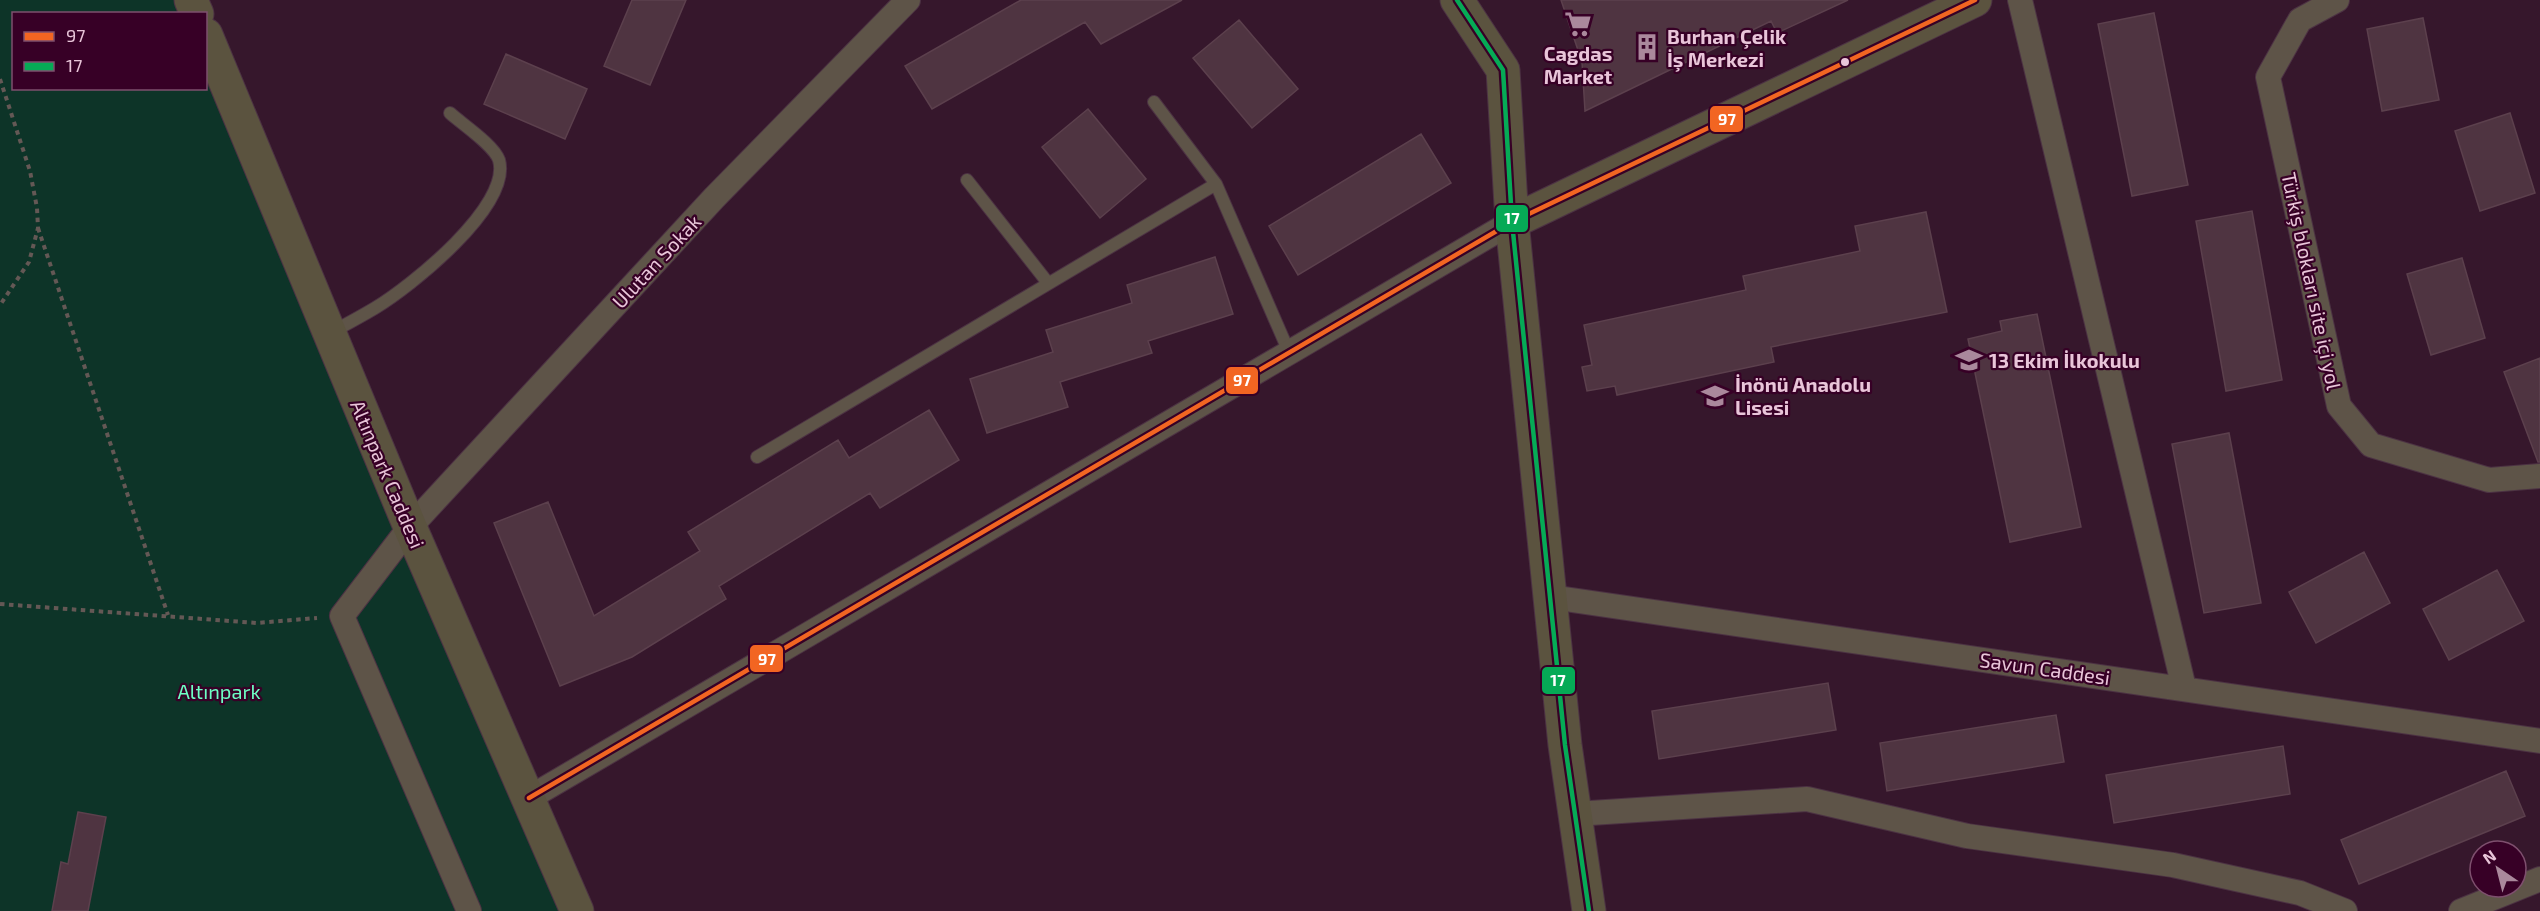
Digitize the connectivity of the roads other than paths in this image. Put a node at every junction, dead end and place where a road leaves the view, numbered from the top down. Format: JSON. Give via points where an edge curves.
{"nodes":[{"id":1,"x":908,"y":0,"type":"edge"},
{"id":2,"x":1457,"y":0,"type":"edge"},
{"id":3,"x":1975,"y":0,"type":"edge"},
{"id":4,"x":2020,"y":0,"type":"edge"},
{"id":5,"x":2337,"y":0,"type":"edge"},
{"id":6,"x":207,"y":37,"type":"edge"},
{"id":7,"x":1154,"y":102,"type":"dead end"},
{"id":8,"x":450,"y":113,"type":"dead end"},
{"id":9,"x":966,"y":180,"type":"dead end"},
{"id":10,"x":1216,"y":184,"type":"junction"},
{"id":11,"x":1512,"y":222,"type":"junction"},
{"id":12,"x":1048,"y":283,"type":"junction"},
{"id":13,"x":329,"y":333,"type":"junction"},
{"id":14,"x":1289,"y":352,"type":"junction"},
{"id":15,"x":757,"y":457,"type":"dead end"},
{"id":16,"x":2540,"y":476,"type":"edge"},
{"id":17,"x":410,"y":527,"type":"junction"},
{"id":18,"x":1551,"y":597,"type":"junction"},
{"id":19,"x":2184,"y":688,"type":"junction"},
{"id":20,"x":2540,"y":741,"type":"edge"},
{"id":21,"x":529,"y":798,"type":"junction"},
{"id":22,"x":1575,"y":814,"type":"junction"},
{"id":23,"x":2540,"y":879,"type":"edge"},
{"id":24,"x":469,"y":911,"type":"edge"},
{"id":25,"x":577,"y":911,"type":"edge"},
{"id":26,"x":1589,"y":911,"type":"edge"},
{"id":27,"x":2345,"y":911,"type":"edge"},
{"id":28,"x":2461,"y":911,"type":"edge"}],
"edges":[{"from":1,"to":17,"type":"street","name":"Ulutan Sokak","via":[[714,198]]},
{"from":2,"to":11,"type":"street","via":[[1503,70]]},
{"from":3,"to":11,"type":"street"},
{"from":4,"to":19,"type":"street"},
{"from":5,"to":16,"type":"street","name":"Türkiş blokları site içi yol","via":[[2300,20],[2268,77],[2339,406],[2372,445],[2489,480]]},
{"from":6,"to":13,"type":"street","name":"Altınpark Caddesi"},
{"from":7,"to":10,"type":"lane"},
{"from":8,"to":13,"type":"lane","via":[[499,159],[500,179],[486,207],[408,285]]},
{"from":9,"to":12,"type":"lane"},
{"from":10,"to":12,"type":"lane"},
{"from":10,"to":14,"type":"lane"},
{"from":11,"to":14,"type":"street"},
{"from":11,"to":18,"type":"street"},
{"from":12,"to":15,"type":"lane"},
{"from":13,"to":17,"type":"street","name":"Altınpark Caddesi"},
{"from":14,"to":21,"type":"street"},
{"from":17,"to":21,"type":"street","name":"Altınpark Caddesi"},
{"from":17,"to":24,"type":"street","name":"Ulutan Sokak","via":[[342,616]]},
{"from":18,"to":19,"type":"street","name":"Savun Caddesi"},
{"from":18,"to":22,"type":"street"},
{"from":19,"to":20,"type":"street","name":"Savun Caddesi"},
{"from":21,"to":25,"type":"street","name":"Altınpark Caddesi"},
{"from":22,"to":26,"type":"street"},
{"from":22,"to":27,"type":"street","via":[[1808,799],[1967,836],[2173,865],[2300,893]]},
{"from":23,"to":28,"type":"street"}]}
